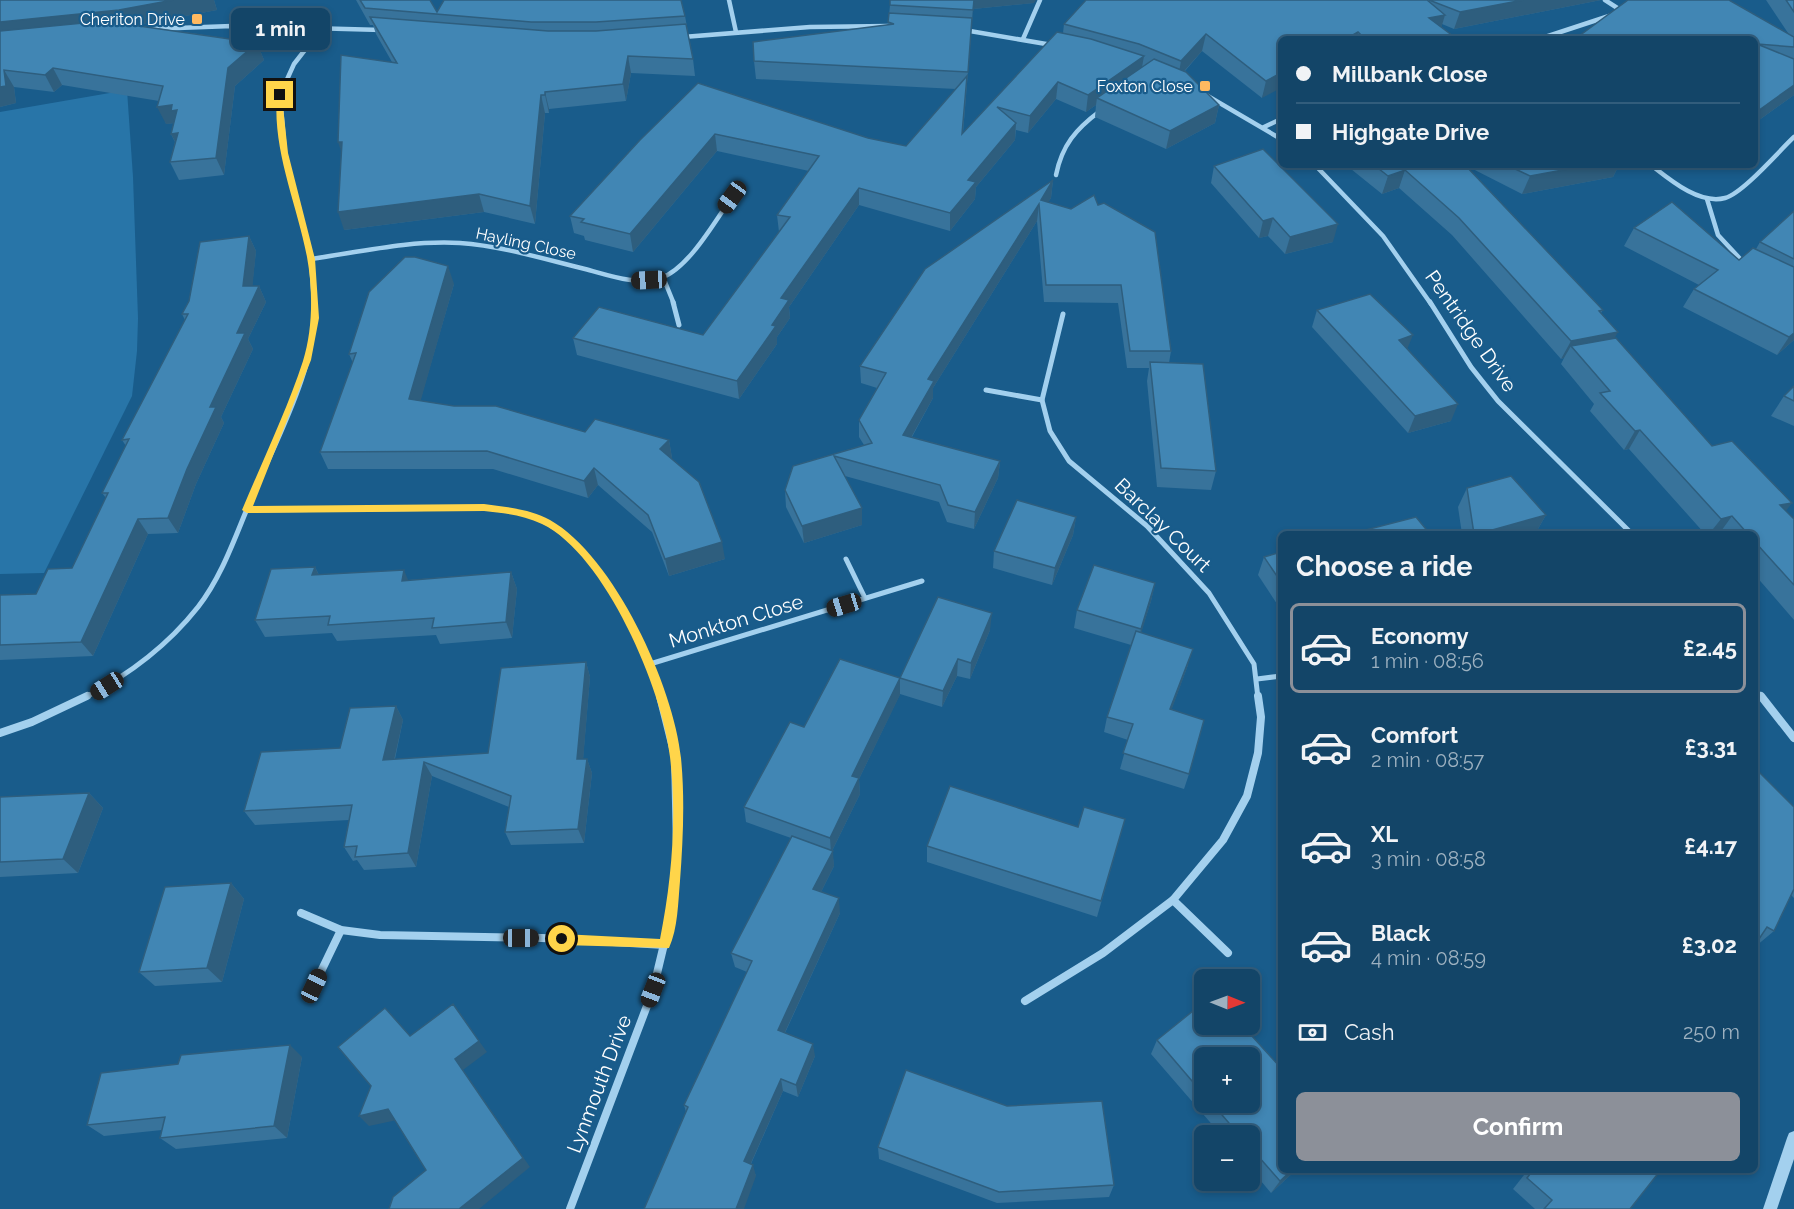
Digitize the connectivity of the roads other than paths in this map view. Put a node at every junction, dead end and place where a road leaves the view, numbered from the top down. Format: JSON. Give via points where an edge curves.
{"nodes":[{"id":1,"x":729,"y":0,"type":"edge"},
{"id":2,"x":1040,"y":0,"type":"edge"},
{"id":3,"x":1605,"y":0,"type":"edge"},
{"id":4,"x":896,"y":26,"type":"edge"},
{"id":5,"x":322,"y":28,"type":"junction"},
{"id":6,"x":145,"y":29,"type":"edge"},
{"id":7,"x":384,"y":30,"type":"edge"},
{"id":8,"x":961,"y":30,"type":"edge"},
{"id":9,"x":736,"y":32,"type":"junction"},
{"id":10,"x":1548,"y":36,"type":"edge"},
{"id":11,"x":672,"y":39,"type":"edge"},
{"id":12,"x":1023,"y":39,"type":"junction"},
{"id":13,"x":1061,"y":47,"type":"edge"},
{"id":14,"x":1204,"y":94,"type":"edge"},
{"id":15,"x":1105,"y":107,"type":"edge"},
{"id":16,"x":1278,"y":120,"type":"edge"},
{"id":17,"x":1264,"y":127,"type":"junction"},
{"id":18,"x":1278,"y":137,"type":"edge"},
{"id":19,"x":1794,"y":137,"type":"edge"},
{"id":20,"x":1318,"y":168,"type":"edge"},
{"id":21,"x":1655,"y":168,"type":"edge"},
{"id":22,"x":1056,"y":175,"type":"dead end"},
{"id":23,"x":732,"y":197,"type":"dead end"},
{"id":24,"x":1707,"y":199,"type":"junction"},
{"id":25,"x":311,"y":259,"type":"junction"},
{"id":26,"x":1753,"y":268,"type":"edge"},
{"id":27,"x":663,"y":277,"type":"junction"},
{"id":28,"x":1063,"y":314,"type":"dead end"},
{"id":29,"x":680,"y":325,"type":"dead end"},
{"id":30,"x":986,"y":390,"type":"dead end"},
{"id":31,"x":1042,"y":400,"type":"junction"},
{"id":32,"x":247,"y":510,"type":"junction"},
{"id":33,"x":1629,"y":531,"type":"edge"},
{"id":34,"x":846,"y":559,"type":"dead end"},
{"id":35,"x":922,"y":581,"type":"dead end"},
{"id":36,"x":865,"y":598,"type":"junction"},
{"id":37,"x":650,"y":664,"type":"junction"},
{"id":38,"x":1278,"y":676,"type":"edge"},
{"id":39,"x":1257,"y":679,"type":"junction"},
{"id":40,"x":1758,"y":693,"type":"edge"},
{"id":41,"x":0,"y":733,"type":"edge"},
{"id":42,"x":1794,"y":738,"type":"edge"},
{"id":43,"x":1173,"y":900,"type":"junction"},
{"id":44,"x":301,"y":913,"type":"dead end"},
{"id":45,"x":341,"y":930,"type":"junction"},
{"id":46,"x":665,"y":945,"type":"junction"},
{"id":47,"x":1228,"y":953,"type":"dead end"},
{"id":48,"x":314,"y":986,"type":"dead end"},
{"id":49,"x":1025,"y":1001,"type":"dead end"},
{"id":50,"x":1794,"y":1138,"type":"edge"},
{"id":51,"x":570,"y":1209,"type":"edge"},
{"id":52,"x":1770,"y":1209,"type":"edge"}],
"edges":[{"from":1,"to":9,"type":"street"},
{"from":2,"to":12,"type":"street"},
{"from":3,"to":10,"type":"street","via":[[1623,11]]},
{"from":4,"to":9,"type":"street"},
{"from":5,"to":6,"type":"street"},
{"from":5,"to":7,"type":"street"},
{"from":5,"to":25,"type":"street","via":[[294,64],[280,95],[279,107],[285,153]]},
{"from":8,"to":12,"type":"street"},
{"from":9,"to":11,"type":"street"},
{"from":12,"to":13,"type":"street"},
{"from":14,"to":17,"type":"street"},
{"from":15,"to":22,"type":"street","via":[[1066,142]]},
{"from":16,"to":17,"type":"street"},
{"from":17,"to":18,"type":"street"},
{"from":19,"to":24,"type":"street","via":[[1727,197]]},
{"from":20,"to":33,"type":"street","name":"Pentridge Drive","via":[[1383,237],[1498,401]]},
{"from":21,"to":24,"type":"street"},
{"from":23,"to":27,"type":"street","via":[[688,256]]},
{"from":24,"to":26,"type":"street","via":[[1714,231],[1727,248]]},
{"from":25,"to":27,"type":"street","name":"Hayling Close","via":[[461,243],[624,279]]},
{"from":25,"to":32,"type":"street","via":[[315,318],[307,360]]},
{"from":27,"to":29,"type":"street"},
{"from":28,"to":31,"type":"street","name":"Barclay Court"},
{"from":30,"to":31,"type":"street"},
{"from":31,"to":39,"type":"street","name":"Barclay Court","via":[[1050,430],[1069,461],[1147,526],[1184,564],[1242,643]]},
{"from":32,"to":37,"type":"street","name":"Lynmouth Drive","via":[[484,508],[518,512],[546,522],[571,540],[606,582]]},
{"from":32,"to":41,"type":"street","via":[[205,599],[176,633],[92,695]]},
{"from":34,"to":36,"type":"street"},
{"from":35,"to":36,"type":"street","name":"Monkton Close"},
{"from":36,"to":37,"type":"street","name":"Monkton Close"},
{"from":37,"to":46,"type":"street","name":"Lynmouth Drive","via":[[676,766],[677,851]]},
{"from":38,"to":39,"type":"street"},
{"from":39,"to":43,"type":"street","name":"Barclay Court","via":[[1261,717],[1258,753],[1247,796],[1223,840]]},
{"from":40,"to":42,"type":"street"},
{"from":43,"to":47,"type":"street"},
{"from":43,"to":49,"type":"street","name":"Barclay Court","via":[[1103,953]]},
{"from":44,"to":45,"type":"street"},
{"from":45,"to":46,"type":"street","via":[[380,935]]},
{"from":45,"to":48,"type":"street"},
{"from":46,"to":51,"type":"street","name":"Lynmouth Drive","via":[[653,990]]},
{"from":50,"to":52,"type":"street"}]}
